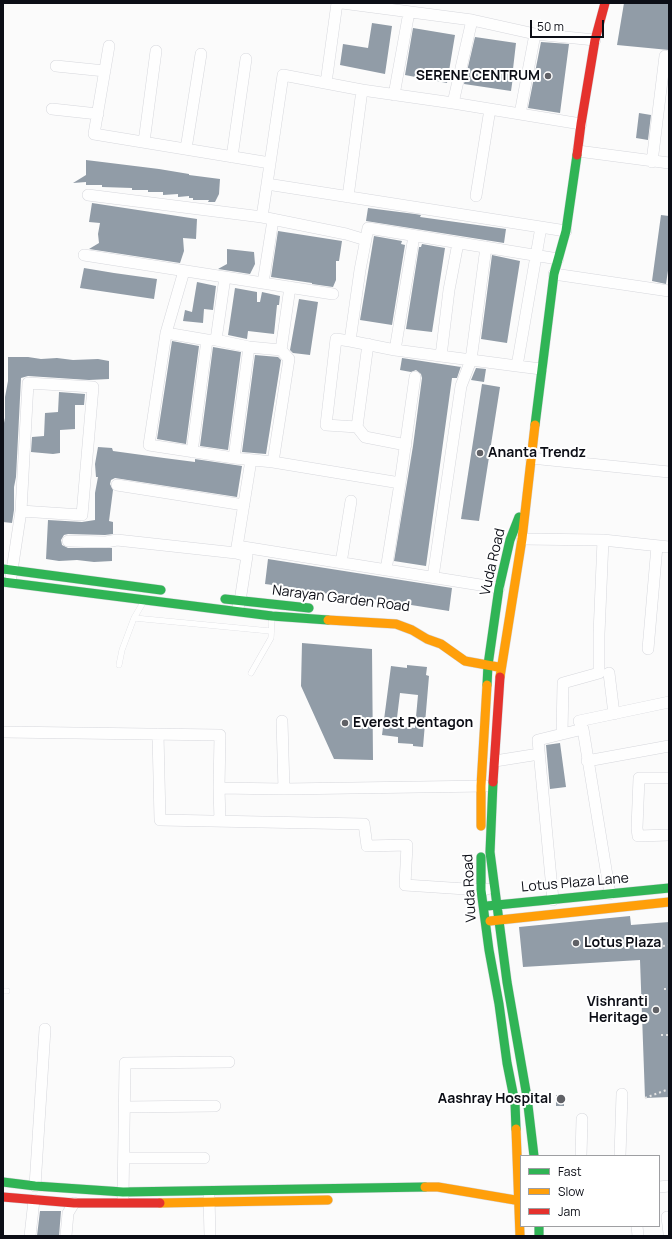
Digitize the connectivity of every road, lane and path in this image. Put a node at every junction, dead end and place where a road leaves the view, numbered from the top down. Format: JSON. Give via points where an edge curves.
{"nodes":[{"id":1,"x":337,"y":3,"type":"edge"},
{"id":2,"x":342,"y":3,"type":"edge"},
{"id":3,"x":605,"y":3,"type":"edge"},
{"id":4,"x":409,"y":12,"type":"junction"},
{"id":5,"x":472,"y":20,"type":"junction"},
{"id":6,"x":535,"y":34,"type":"junction"},
{"id":7,"x":595,"y":40,"type":"junction"},
{"id":8,"x":109,"y":46,"type":"dead end"},
{"id":9,"x":156,"y":51,"type":"dead end"},
{"id":10,"x":201,"y":54,"type":"dead end"},
{"id":11,"x":665,"y":56,"type":"dead end"},
{"id":12,"x":246,"y":59,"type":"dead end"},
{"id":13,"x":56,"y":66,"type":"dead end"},
{"id":14,"x":105,"y":71,"type":"junction"},
{"id":15,"x":326,"y":83,"type":"junction"},
{"id":16,"x":362,"y":90,"type":"junction"},
{"id":17,"x":394,"y":95,"type":"junction"},
{"id":18,"x":453,"y":103,"type":"junction"},
{"id":19,"x":52,"y":109,"type":"dead end"},
{"id":20,"x":490,"y":110,"type":"junction"},
{"id":21,"x":98,"y":114,"type":"junction"},
{"id":22,"x":520,"y":114,"type":"junction"},
{"id":23,"x":581,"y":124,"type":"junction"},
{"id":24,"x":144,"y":142,"type":"junction"},
{"id":25,"x":186,"y":149,"type":"junction"},
{"id":26,"x":578,"y":151,"type":"junction"},
{"id":27,"x":232,"y":157,"type":"junction"},
{"id":28,"x":652,"y":162,"type":"junction"},
{"id":29,"x":270,"y":163,"type":"junction"},
{"id":30,"x":669,"y":163,"type":"edge"},
{"id":31,"x":267,"y":184,"type":"junction"},
{"id":32,"x":88,"y":195,"type":"dead end"},
{"id":33,"x":476,"y":196,"type":"dead end"},
{"id":34,"x":348,"y":197,"type":"junction"},
{"id":35,"x":268,"y":218,"type":"junction"},
{"id":36,"x":552,"y":229,"type":"junction"},
{"id":37,"x":414,"y":236,"type":"junction"},
{"id":38,"x":366,"y":240,"type":"junction"},
{"id":39,"x":458,"y":243,"type":"junction"},
{"id":40,"x":486,"y":247,"type":"junction"},
{"id":41,"x":84,"y":255,"type":"dead end"},
{"id":42,"x":545,"y":257,"type":"junction"},
{"id":43,"x":184,"y":271,"type":"junction"},
{"id":44,"x":554,"y":274,"type":"junction"},
{"id":45,"x":225,"y":277,"type":"junction"},
{"id":46,"x":263,"y":283,"type":"junction"},
{"id":47,"x":290,"y":287,"type":"junction"},
{"id":48,"x":669,"y":291,"type":"edge"},
{"id":49,"x":333,"y":294,"type":"dead end"},
{"id":50,"x":166,"y":333,"type":"junction"},
{"id":51,"x":212,"y":340,"type":"junction"},
{"id":52,"x":350,"y":341,"type":"junction"},
{"id":53,"x":368,"y":344,"type":"junction"},
{"id":54,"x":249,"y":347,"type":"junction"},
{"id":55,"x":281,"y":350,"type":"junction"},
{"id":56,"x":395,"y":350,"type":"junction"},
{"id":57,"x":441,"y":356,"type":"junction"},
{"id":58,"x":471,"y":360,"type":"junction"},
{"id":59,"x":522,"y":367,"type":"junction"},
{"id":60,"x":541,"y":369,"type":"junction"},
{"id":61,"x":415,"y":377,"type":"dead end"},
{"id":62,"x":357,"y":427,"type":"junction"},
{"id":63,"x":406,"y":445,"type":"junction"},
{"id":64,"x":192,"y":452,"type":"junction"},
{"id":65,"x":234,"y":458,"type":"junction"},
{"id":66,"x":531,"y":458,"type":"junction"},
{"id":67,"x":251,"y":460,"type":"junction"},
{"id":68,"x":273,"y":462,"type":"junction"},
{"id":69,"x":669,"y":472,"type":"edge"},
{"id":70,"x":400,"y":483,"type":"junction"},
{"id":71,"x":117,"y":485,"type":"dead end"},
{"id":72,"x":351,"y":500,"type":"dead end"},
{"id":73,"x":526,"y":503,"type":"junction"},
{"id":74,"x":244,"y":506,"type":"junction"},
{"id":75,"x":21,"y":511,"type":"junction"},
{"id":76,"x":522,"y":539,"type":"junction"},
{"id":77,"x":603,"y":540,"type":"junction"},
{"id":78,"x":68,"y":541,"type":"dead end"},
{"id":79,"x":657,"y":546,"type":"junction"},
{"id":80,"x":669,"y":547,"type":"edge"},
{"id":81,"x":237,"y":549,"type":"junction"},
{"id":82,"x":341,"y":562,"type":"junction"},
{"id":83,"x":8,"y":570,"type":"edge"},
{"id":84,"x":386,"y":570,"type":"junction"},
{"id":85,"x":433,"y":577,"type":"junction"},
{"id":86,"x":7,"y":583,"type":"edge"},
{"id":87,"x":499,"y":588,"type":"junction"},
{"id":88,"x":169,"y":591,"type":"dead end"},
{"id":89,"x":217,"y":598,"type":"dead end"},
{"id":90,"x":145,"y":599,"type":"junction"},
{"id":91,"x":238,"y":606,"type":"junction"},
{"id":92,"x":317,"y":609,"type":"dead end"},
{"id":93,"x":348,"y":612,"type":"dead end"},
{"id":94,"x":272,"y":616,"type":"junction"},
{"id":95,"x":134,"y":618,"type":"junction"},
{"id":96,"x":270,"y":631,"type":"junction"},
{"id":97,"x":441,"y":644,"type":"junction"},
{"id":98,"x":648,"y":649,"type":"dead end"},
{"id":99,"x":119,"y":665,"type":"dead end"},
{"id":100,"x":488,"y":665,"type":"junction"},
{"id":101,"x":501,"y":667,"type":"junction"},
{"id":102,"x":251,"y":673,"type":"dead end"},
{"id":103,"x":609,"y":673,"type":"dead end"},
{"id":104,"x":669,"y":702,"type":"edge"},
{"id":105,"x":614,"y":714,"type":"junction"},
{"id":106,"x":282,"y":721,"type":"dead end"},
{"id":107,"x":582,"y":729,"type":"junction"},
{"id":108,"x":3,"y":732,"type":"edge"},
{"id":109,"x":158,"y":734,"type":"junction"},
{"id":110,"x":562,"y":734,"type":"junction"},
{"id":111,"x":669,"y":746,"type":"edge"},
{"id":112,"x":539,"y":754,"type":"junction"},
{"id":113,"x":495,"y":761,"type":"junction"},
{"id":114,"x":587,"y":761,"type":"junction"},
{"id":115,"x":669,"y":778,"type":"edge"},
{"id":116,"x":481,"y":786,"type":"junction"},
{"id":117,"x":493,"y":786,"type":"junction"},
{"id":118,"x":219,"y":788,"type":"junction"},
{"id":119,"x":284,"y":789,"type":"junction"},
{"id":120,"x":220,"y":822,"type":"junction"},
{"id":121,"x":669,"y":835,"type":"edge"},
{"id":122,"x":494,"y":888,"type":"junction"},
{"id":123,"x":669,"y":888,"type":"edge"},
{"id":124,"x":481,"y":890,"type":"junction"},
{"id":125,"x":610,"y":894,"type":"junction"},
{"id":126,"x":553,"y":900,"type":"junction"},
{"id":127,"x":669,"y":902,"type":"edge"},
{"id":128,"x":497,"y":904,"type":"junction"},
{"id":129,"x":484,"y":907,"type":"junction"},
{"id":130,"x":499,"y":920,"type":"junction"},
{"id":131,"x":486,"y":922,"type":"junction"},
{"id":132,"x":662,"y":946,"type":"dead end"},
{"id":133,"x":669,"y":946,"type":"edge"},
{"id":134,"x":669,"y":989,"type":"edge"},
{"id":135,"x":664,"y":990,"type":"dead end"},
{"id":136,"x":45,"y":1029,"type":"dead end"},
{"id":137,"x":661,"y":1035,"type":"dead end"},
{"id":138,"x":669,"y":1035,"type":"edge"},
{"id":139,"x":229,"y":1062,"type":"dead end"},
{"id":140,"x":669,"y":1089,"type":"edge"},
{"id":141,"x":622,"y":1094,"type":"dead end"},
{"id":142,"x":645,"y":1098,"type":"dead end"},
{"id":143,"x":215,"y":1106,"type":"dead end"},
{"id":144,"x":125,"y":1107,"type":"junction"},
{"id":145,"x":582,"y":1119,"type":"dead end"},
{"id":146,"x":534,"y":1155,"type":"edge"},
{"id":147,"x":581,"y":1155,"type":"edge"},
{"id":148,"x":620,"y":1155,"type":"edge"},
{"id":149,"x":124,"y":1158,"type":"junction"},
{"id":150,"x":204,"y":1158,"type":"dead end"},
{"id":151,"x":3,"y":1182,"type":"edge"},
{"id":152,"x":35,"y":1186,"type":"junction"},
{"id":153,"x":209,"y":1191,"type":"junction"},
{"id":154,"x":123,"y":1192,"type":"junction"},
{"id":155,"x":3,"y":1197,"type":"edge"},
{"id":156,"x":336,"y":1199,"type":"dead end"},
{"id":157,"x":34,"y":1200,"type":"junction"},
{"id":158,"x":209,"y":1202,"type":"junction"},
{"id":159,"x":74,"y":1203,"type":"junction"},
{"id":160,"x":123,"y":1204,"type":"junction"},
{"id":161,"x":486,"y":1204,"type":"dead end"},
{"id":162,"x":513,"y":1204,"type":"edge"},
{"id":163,"x":665,"y":1217,"type":"edge"},
{"id":164,"x":669,"y":1233,"type":"edge"},
{"id":165,"x":30,"y":1236,"type":"edge"},
{"id":166,"x":66,"y":1236,"type":"edge"},
{"id":167,"x":210,"y":1236,"type":"edge"},
{"id":168,"x":520,"y":1236,"type":"edge"}],
"edges":[{"from":1,"to":15,"type":"street"},
{"from":2,"to":4,"type":"street"},
{"from":3,"to":7,"type":"street"},
{"from":4,"to":5,"type":"street"},
{"from":4,"to":17,"type":"street"},
{"from":5,"to":6,"type":"street"},
{"from":5,"to":18,"type":"street"},
{"from":6,"to":7,"type":"street"},
{"from":6,"to":22,"type":"street"},
{"from":7,"to":23,"type":"street"},
{"from":8,"to":14,"type":"street"},
{"from":9,"to":24,"type":"street"},
{"from":10,"to":25,"type":"street"},
{"from":11,"to":28,"type":"street"},
{"from":12,"to":27,"type":"street"},
{"from":13,"to":14,"type":"street"},
{"from":14,"to":21,"type":"street"},
{"from":15,"to":16,"type":"street"},
{"from":15,"to":29,"type":"street","via":[[283,75]]},
{"from":16,"to":17,"type":"street"},
{"from":16,"to":34,"type":"street"},
{"from":17,"to":18,"type":"street"},
{"from":18,"to":20,"type":"street"},
{"from":19,"to":21,"type":"street"},
{"from":20,"to":22,"type":"street"},
{"from":20,"to":33,"type":"street"},
{"from":21,"to":24,"type":"street","via":[[94,134]]},
{"from":22,"to":23,"type":"street"},
{"from":23,"to":26,"type":"street"},
{"from":24,"to":25,"type":"street"},
{"from":25,"to":27,"type":"street"},
{"from":26,"to":28,"type":"street"},
{"from":26,"to":36,"type":"street"},
{"from":27,"to":29,"type":"street"},
{"from":28,"to":30,"type":"street"},
{"from":29,"to":31,"type":"street"},
{"from":31,"to":34,"type":"street"},
{"from":31,"to":35,"type":"street"},
{"from":32,"to":35,"type":"street"},
{"from":34,"to":36,"type":"street"},
{"from":35,"to":38,"type":"street"},
{"from":35,"to":46,"type":"street"},
{"from":36,"to":42,"type":"street"},
{"from":36,"to":42,"type":"street"},
{"from":37,"to":38,"type":"street","via":[[368,228]]},
{"from":37,"to":39,"type":"street"},
{"from":37,"to":56,"type":"street"},
{"from":38,"to":52,"type":"street"},
{"from":39,"to":40,"type":"street"},
{"from":39,"to":57,"type":"street"},
{"from":40,"to":42,"type":"street"},
{"from":40,"to":58,"type":"street"},
{"from":41,"to":43,"type":"street"},
{"from":42,"to":44,"type":"street"},
{"from":42,"to":59,"type":"street"},
{"from":43,"to":45,"type":"street"},
{"from":43,"to":50,"type":"street"},
{"from":44,"to":48,"type":"street"},
{"from":44,"to":60,"type":"street"},
{"from":45,"to":46,"type":"street"},
{"from":45,"to":51,"type":"street"},
{"from":46,"to":47,"type":"street"},
{"from":47,"to":49,"type":"street"},
{"from":47,"to":55,"type":"street"},
{"from":50,"to":51,"type":"street"},
{"from":50,"to":64,"type":"street","via":[[149,445]]},
{"from":51,"to":54,"type":"street"},
{"from":51,"to":64,"type":"street"},
{"from":52,"to":53,"type":"street"},
{"from":52,"to":62,"type":"street","via":[[336,339],[326,425]]},
{"from":53,"to":56,"type":"street"},
{"from":53,"to":62,"type":"street"},
{"from":54,"to":55,"type":"street"},
{"from":54,"to":65,"type":"street"},
{"from":55,"to":68,"type":"street","via":[[289,360]]},
{"from":56,"to":57,"type":"street"},
{"from":57,"to":58,"type":"street"},
{"from":58,"to":59,"type":"street"},
{"from":58,"to":85,"type":"street","via":[[461,386]]},
{"from":59,"to":60,"type":"street"},
{"from":60,"to":66,"type":"street"},
{"from":61,"to":63,"type":"street"},
{"from":62,"to":63,"type":"street","via":[[365,437]]},
{"from":63,"to":70,"type":"street"},
{"from":64,"to":65,"type":"street"},
{"from":65,"to":67,"type":"street"},
{"from":66,"to":69,"type":"street"},
{"from":66,"to":73,"type":"street"},
{"from":67,"to":68,"type":"street"},
{"from":67,"to":74,"type":"street"},
{"from":68,"to":70,"type":"street"},
{"from":70,"to":84,"type":"street"},
{"from":71,"to":74,"type":"street"},
{"from":72,"to":82,"type":"street"},
{"from":73,"to":76,"type":"street","name":"Vuda Road"},
{"from":73,"to":87,"type":"street","name":"Vuda Road","via":[[510,540]]},
{"from":74,"to":81,"type":"street"},
{"from":75,"to":75,"type":"street","via":[[28,383],[93,387],[82,515]]},
{"from":75,"to":83,"type":"street"},
{"from":76,"to":77,"type":"street"},
{"from":76,"to":101,"type":"street","name":"Vuda Road"},
{"from":77,"to":79,"type":"street"},
{"from":77,"to":110,"type":"street","via":[[599,673],[563,683]]},
{"from":78,"to":81,"type":"street","via":[[117,540]]},
{"from":79,"to":80,"type":"street"},
{"from":79,"to":98,"type":"street"},
{"from":81,"to":82,"type":"street"},
{"from":81,"to":91,"type":"street","via":[[247,556]]},
{"from":82,"to":84,"type":"street"},
{"from":83,"to":86,"type":"street"},
{"from":83,"to":88,"type":"street"},
{"from":84,"to":85,"type":"street"},
{"from":85,"to":87,"type":"street"},
{"from":86,"to":90,"type":"street","name":"Narayan Garden Road"},
{"from":87,"to":100,"type":"street","name":"Vuda Road"},
{"from":89,"to":91,"type":"street","name":"Narayan Garden Road"},
{"from":90,"to":91,"type":"street","name":"Narayan Garden Road"},
{"from":90,"to":95,"type":"lane"},
{"from":91,"to":92,"type":"street","name":"Narayan Garden Road"},
{"from":91,"to":94,"type":"street","name":"Narayan Garden Road"},
{"from":93,"to":97,"type":"street","name":"Narayan Garden Road","via":[[402,618],[425,627]]},
{"from":94,"to":96,"type":"lane"},
{"from":94,"to":97,"type":"street","name":"Narayan Garden Road","via":[[396,624]]},
{"from":95,"to":96,"type":"lane"},
{"from":95,"to":99,"type":"lane"},
{"from":96,"to":102,"type":"lane","via":[[271,638]]},
{"from":97,"to":100,"type":"street","via":[[469,662]]},
{"from":100,"to":101,"type":"street"},
{"from":100,"to":116,"type":"street","name":"Vuda Road"},
{"from":101,"to":113,"type":"street","name":"Vuda Road"},
{"from":103,"to":105,"type":"street"},
{"from":104,"to":105,"type":"street"},
{"from":105,"to":107,"type":"street","via":[[579,721]]},
{"from":106,"to":119,"type":"street"},
{"from":107,"to":110,"type":"street"},
{"from":107,"to":114,"type":"street"},
{"from":108,"to":109,"type":"street"},
{"from":109,"to":118,"type":"street","via":[[220,735]]},
{"from":109,"to":120,"type":"street","via":[[160,820]]},
{"from":110,"to":112,"type":"street","via":[[538,740]]},
{"from":111,"to":114,"type":"street"},
{"from":112,"to":113,"type":"street"},
{"from":112,"to":126,"type":"street"},
{"from":113,"to":117,"type":"street","name":"Vuda Road"},
{"from":114,"to":125,"type":"street"},
{"from":115,"to":121,"type":"street","via":[[639,778],[637,828],[638,836]]},
{"from":116,"to":117,"type":"street"},
{"from":116,"to":119,"type":"street"},
{"from":116,"to":124,"type":"street","name":"Vuda Road"},
{"from":117,"to":122,"type":"street","name":"Vuda Road","via":[[490,852]]},
{"from":118,"to":119,"type":"street"},
{"from":118,"to":120,"type":"street"},
{"from":120,"to":124,"type":"street","via":[[364,824],[367,846],[407,845],[405,885]]},
{"from":122,"to":124,"type":"street"},
{"from":122,"to":128,"type":"street","name":"Vuda Road"},
{"from":123,"to":125,"type":"street","name":"Lotus Plaza Lane"},
{"from":124,"to":129,"type":"street","name":"Vuda Road"},
{"from":125,"to":126,"type":"street","name":"Lotus Plaza Lane"},
{"from":126,"to":128,"type":"street","name":"Lotus Plaza Lane"},
{"from":127,"to":130,"type":"street","name":"Lotus Plaza Lane"},
{"from":128,"to":129,"type":"street","name":"Lotus Plaza Lane"},
{"from":128,"to":130,"type":"street","name":"Vuda Road"},
{"from":129,"to":131,"type":"street","name":"Vuda Road"},
{"from":130,"to":131,"type":"street","name":"Lotus Plaza Lane"},
{"from":130,"to":146,"type":"street","name":"Vuda Road"},
{"from":131,"to":162,"type":"street","name":"Vuda Road","via":[[515,1103]]},
{"from":132,"to":133,"type":"path"},
{"from":134,"to":135,"type":"path"},
{"from":136,"to":152,"type":"street"},
{"from":137,"to":138,"type":"path"},
{"from":139,"to":144,"type":"street","via":[[125,1063]]},
{"from":140,"to":142,"type":"path"},
{"from":141,"to":148,"type":"street"},
{"from":143,"to":144,"type":"street"},
{"from":144,"to":149,"type":"street"},
{"from":145,"to":147,"type":"street"},
{"from":149,"to":150,"type":"street"},
{"from":149,"to":154,"type":"street"},
{"from":151,"to":152,"type":"street"},
{"from":152,"to":154,"type":"street"},
{"from":153,"to":154,"type":"street"},
{"from":153,"to":158,"type":"street"},
{"from":153,"to":162,"type":"street","via":[[449,1188]]},
{"from":154,"to":160,"type":"street"},
{"from":155,"to":157,"type":"street"},
{"from":156,"to":158,"type":"street"},
{"from":157,"to":159,"type":"street"},
{"from":157,"to":165,"type":"street"},
{"from":158,"to":160,"type":"street"},
{"from":158,"to":167,"type":"street"},
{"from":159,"to":160,"type":"street"},
{"from":159,"to":166,"type":"street","via":[[68,1213]]},
{"from":161,"to":162,"type":"street"},
{"from":162,"to":168,"type":"street","name":"Vuda Road"},
{"from":163,"to":164,"type":"street"}]}
